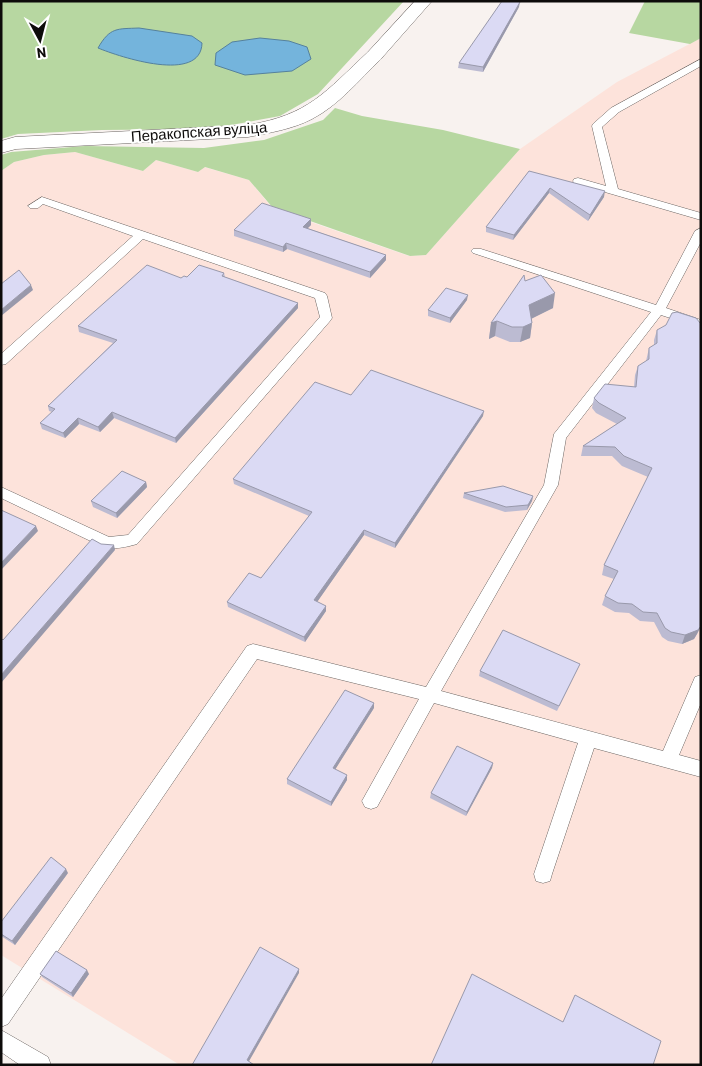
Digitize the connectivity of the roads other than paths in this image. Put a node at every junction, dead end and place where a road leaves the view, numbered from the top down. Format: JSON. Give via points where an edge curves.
{"nodes":[{"id":1,"x":424,"y":1,"type":"edge"},
{"id":2,"x":701,"y":62,"type":"edge"},
{"id":3,"x":1,"y":147,"type":"edge"},
{"id":4,"x":578,"y":182,"type":"edge"},
{"id":5,"x":613,"y":192,"type":"junction"},
{"id":6,"x":34,"y":206,"type":"dead end"},
{"id":7,"x":701,"y":217,"type":"edge"},
{"id":8,"x":701,"y":231,"type":"edge"},
{"id":9,"x":142,"y":235,"type":"junction"},
{"id":10,"x":476,"y":251,"type":"dead end"},
{"id":11,"x":659,"y":310,"type":"junction"},
{"id":12,"x":701,"y":324,"type":"edge"},
{"id":13,"x":1,"y":361,"type":"edge"},
{"id":14,"x":1,"y":492,"type":"edge"},
{"id":15,"x":701,"y":682,"type":"edge"},
{"id":16,"x":430,"y":695,"type":"junction"},
{"id":17,"x":588,"y":738,"type":"junction"},
{"id":18,"x":668,"y":760,"type":"junction"},
{"id":19,"x":701,"y":769,"type":"edge"},
{"id":20,"x":371,"y":801,"type":"dead end"},
{"id":21,"x":543,"y":874,"type":"dead end"},
{"id":22,"x":1,"y":1017,"type":"edge"},
{"id":23,"x":1,"y":1040,"type":"edge"},
{"id":24,"x":40,"y":1065,"type":"edge"}],
"edges":[{"from":1,"to":3,"type":"street","name":"Перакопская вуліца","via":[[336,92],[305,115],[277,126],[248,131],[24,143]]},
{"from":2,"to":5,"type":"lane","via":[[615,110],[598,126]]},
{"from":4,"to":5,"type":"lane"},
{"from":5,"to":7,"type":"lane"},
{"from":6,"to":9,"type":"lane","via":[[42,200]]},
{"from":8,"to":11,"type":"lane"},
{"from":9,"to":13,"type":"lane"},
{"from":9,"to":14,"type":"lane","via":[[321,296],[326,318],[132,540],[108,543]]},
{"from":10,"to":11,"type":"lane"},
{"from":11,"to":12,"type":"lane"},
{"from":11,"to":16,"type":"lane","via":[[559,437],[551,485]]},
{"from":15,"to":18,"type":"lane"},
{"from":16,"to":17,"type":"lane"},
{"from":16,"to":20,"type":"lane"},
{"from":16,"to":22,"type":"lane","via":[[253,651]]},
{"from":17,"to":18,"type":"lane"},
{"from":17,"to":21,"type":"lane"},
{"from":18,"to":19,"type":"lane"},
{"from":23,"to":24,"type":"lane"}]}
